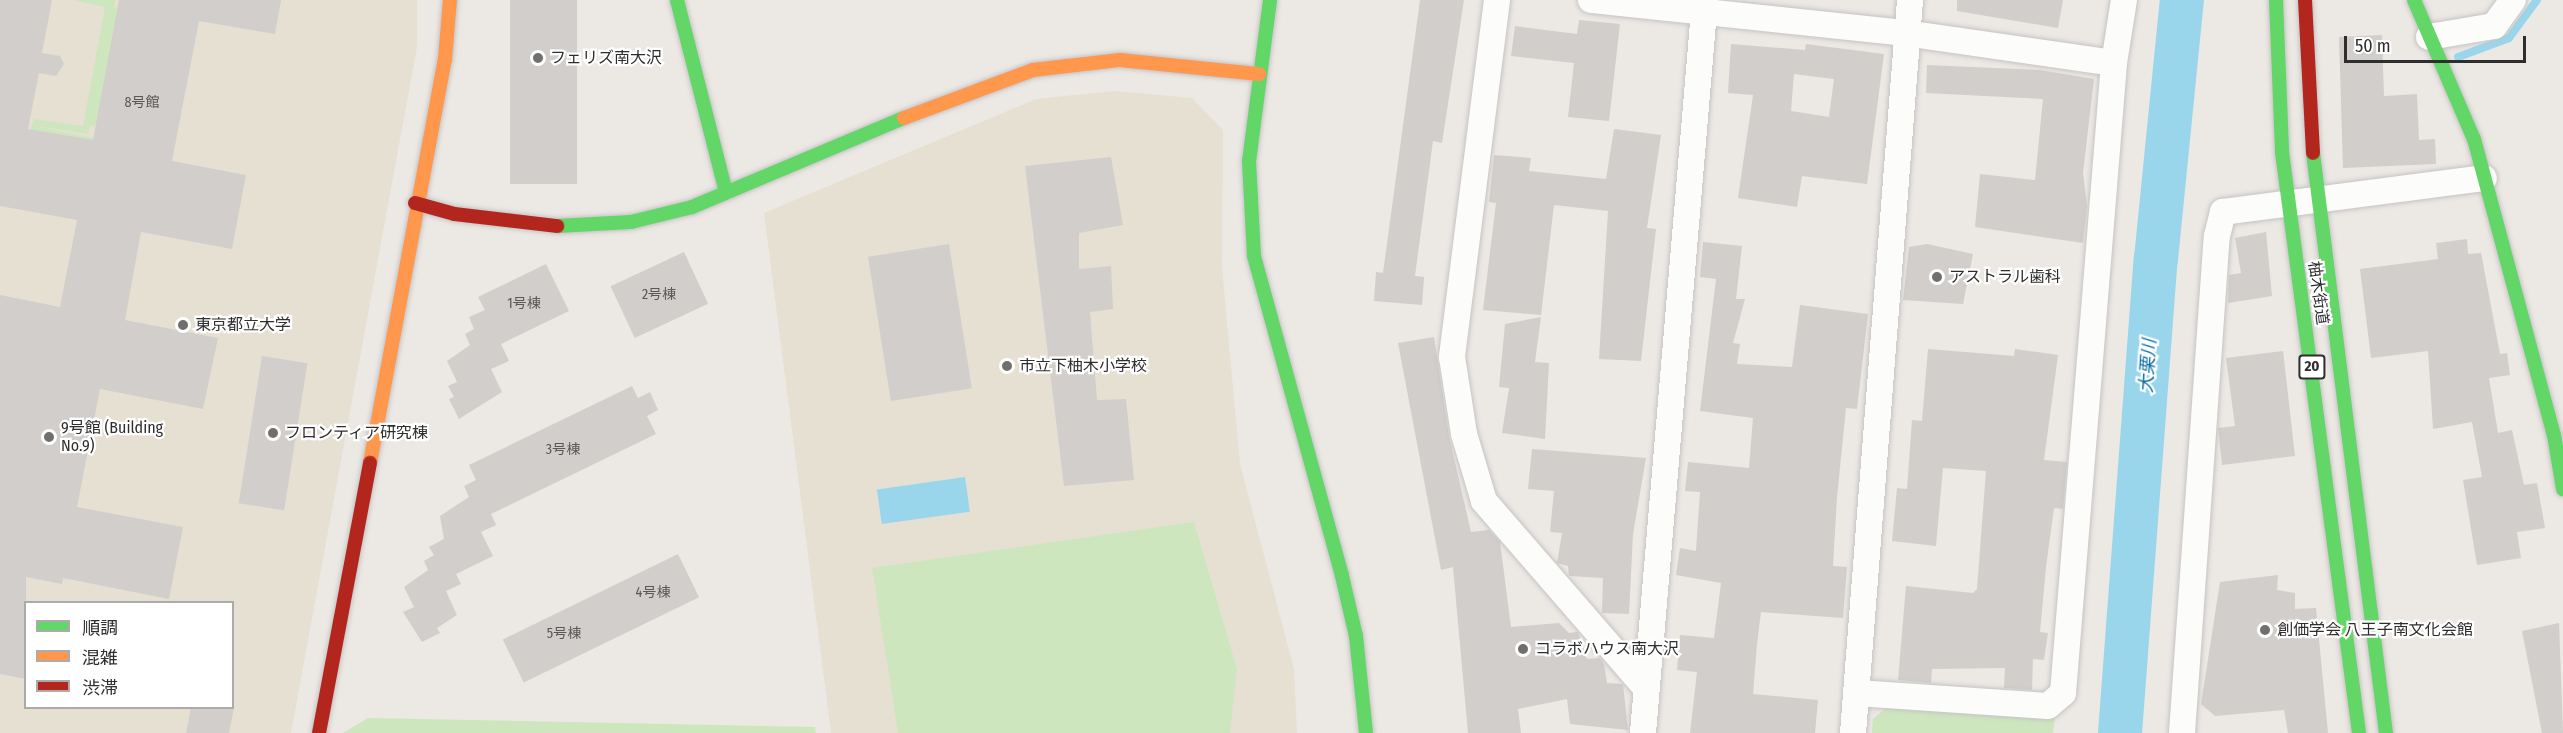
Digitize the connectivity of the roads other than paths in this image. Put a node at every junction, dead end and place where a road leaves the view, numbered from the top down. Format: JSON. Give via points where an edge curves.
{"nodes":[{"id":1,"x":450,"y":0,"type":"edge"},
{"id":2,"x":677,"y":0,"type":"edge"},
{"id":3,"x":1270,"y":0,"type":"edge"},
{"id":4,"x":1497,"y":0,"type":"edge"},
{"id":5,"x":1591,"y":0,"type":"edge"},
{"id":6,"x":1910,"y":0,"type":"edge"},
{"id":7,"x":2124,"y":0,"type":"edge"},
{"id":8,"x":2276,"y":0,"type":"edge"},
{"id":9,"x":2305,"y":0,"type":"edge"},
{"id":10,"x":2414,"y":0,"type":"edge"},
{"id":11,"x":2513,"y":0,"type":"edge"},
{"id":12,"x":1704,"y":7,"type":"edge"},
{"id":13,"x":1905,"y":33,"type":"junction"},
{"id":14,"x":2429,"y":37,"type":"junction"},
{"id":15,"x":2114,"y":63,"type":"junction"},
{"id":16,"x":1259,"y":74,"type":"junction"},
{"id":17,"x":2484,"y":178,"type":"junction"},
{"id":18,"x":726,"y":192,"type":"junction"},
{"id":19,"x":2316,"y":201,"type":"junction"},
{"id":20,"x":415,"y":203,"type":"junction"},
{"id":21,"x":2289,"y":204,"type":"junction"},
{"id":22,"x":2558,"y":432,"type":"edge"},
{"id":23,"x":2563,"y":489,"type":"edge"},
{"id":24,"x":1646,"y":688,"type":"junction"},
{"id":25,"x":1857,"y":693,"type":"junction"},
{"id":26,"x":319,"y":733,"type":"edge"},
{"id":27,"x":1366,"y":733,"type":"edge"},
{"id":28,"x":1643,"y":733,"type":"edge"},
{"id":29,"x":1853,"y":733,"type":"edge"},
{"id":30,"x":2182,"y":733,"type":"edge"},
{"id":31,"x":2359,"y":733,"type":"edge"},
{"id":32,"x":2386,"y":733,"type":"edge"}],
"edges":[{"from":1,"to":20,"type":"street","via":[[445,59]]},
{"from":2,"to":18,"type":"street"},
{"from":3,"to":16,"type":"street"},
{"from":4,"to":24,"type":"street","via":[[1452,357],[1464,434],[1484,501]]},
{"from":5,"to":12,"type":"street"},
{"from":6,"to":13,"type":"street"},
{"from":7,"to":15,"type":"street"},
{"from":8,"to":21,"type":"street","name":"柚木街道","number":"20","via":[[2280,129]]},
{"from":9,"to":19,"type":"street","name":"柚木街道","number":"20","via":[[2306,85]]},
{"from":10,"to":14,"type":"street"},
{"from":11,"to":14,"type":"street","via":[[2494,26]]},
{"from":12,"to":13,"type":"street"},
{"from":12,"to":24,"type":"street"},
{"from":13,"to":15,"type":"street"},
{"from":13,"to":25,"type":"street"},
{"from":14,"to":17,"type":"street","via":[[2474,139]]},
{"from":15,"to":25,"type":"street","via":[[2063,693],[2048,706]]},
{"from":16,"to":18,"type":"street","via":[[1120,60],[1050,66],[995,81]]},
{"from":16,"to":27,"type":"street","via":[[1250,160],[1254,256],[1342,576],[1356,636]]},
{"from":17,"to":19,"type":"street"},
{"from":17,"to":22,"type":"street"},
{"from":18,"to":20,"type":"street","via":[[668,214],[594,227],[498,220]]},
{"from":19,"to":21,"type":"street"},
{"from":19,"to":32,"type":"street","name":"柚木街道","number":"20"},
{"from":20,"to":26,"type":"street"},
{"from":21,"to":30,"type":"street","via":[[2223,212],[2217,236]]},
{"from":21,"to":31,"type":"street","name":"柚木街道","number":"20"},
{"from":22,"to":23,"type":"street"},
{"from":24,"to":28,"type":"street"},
{"from":25,"to":29,"type":"street"}]}
